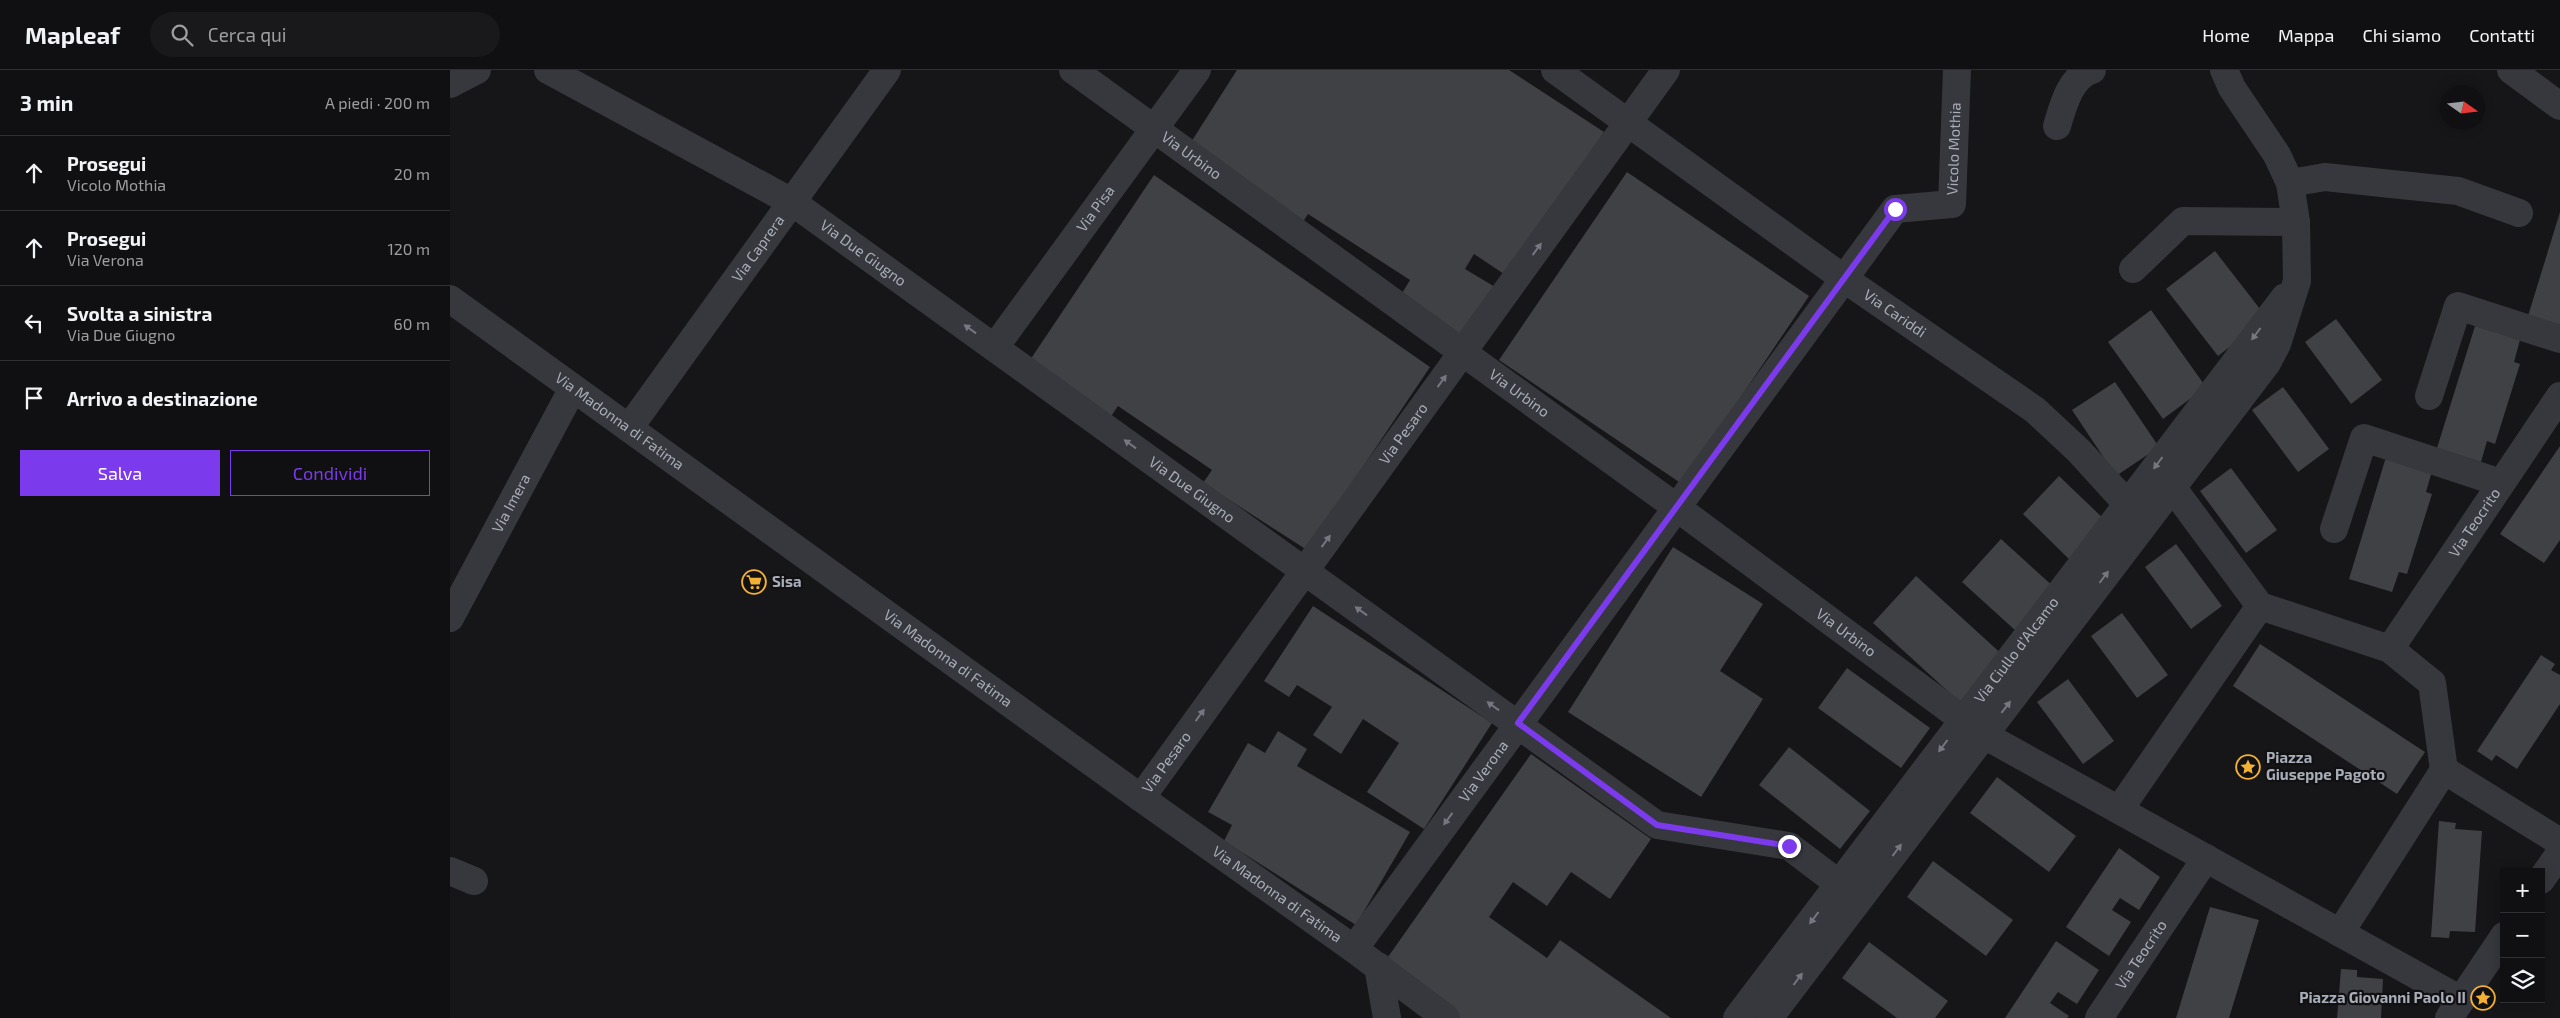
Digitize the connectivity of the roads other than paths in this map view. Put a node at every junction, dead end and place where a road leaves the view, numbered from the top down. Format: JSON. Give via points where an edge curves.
{"nodes":[{"id":1,"x":477,"y":70,"type":"edge"},
{"id":2,"x":548,"y":70,"type":"edge"},
{"id":3,"x":887,"y":70,"type":"edge"},
{"id":4,"x":1073,"y":70,"type":"edge"},
{"id":5,"x":1197,"y":70,"type":"edge"},
{"id":6,"x":1555,"y":70,"type":"edge"},
{"id":7,"x":1666,"y":70,"type":"edge"},
{"id":8,"x":1957,"y":70,"type":"edge"},
{"id":9,"x":2092,"y":70,"type":"edge"},
{"id":10,"x":2224,"y":70,"type":"edge"},
{"id":11,"x":2511,"y":70,"type":"edge"},
{"id":12,"x":450,"y":84,"type":"edge"},
{"id":13,"x":2560,"y":106,"type":"edge"},
{"id":14,"x":1628,"y":123,"type":"junction"},
{"id":15,"x":2057,"y":126,"type":"dead end"},
{"id":16,"x":1154,"y":128,"type":"junction"},
{"id":17,"x":2290,"y":183,"type":"junction"},
{"id":18,"x":792,"y":202,"type":"junction"},
{"id":19,"x":2519,"y":212,"type":"dead end"},
{"id":20,"x":2296,"y":222,"type":"junction"},
{"id":21,"x":2133,"y":269,"type":"dead end"},
{"id":22,"x":1843,"y":278,"type":"junction"},
{"id":23,"x":2297,"y":281,"type":"junction"},
{"id":24,"x":450,"y":299,"type":"edge"},
{"id":25,"x":2560,"y":339,"type":"edge"},
{"id":26,"x":995,"y":347,"type":"junction"},
{"id":27,"x":1462,"y":352,"type":"junction"},
{"id":28,"x":573,"y":388,"type":"junction"},
{"id":29,"x":2429,"y":396,"type":"dead end"},
{"id":30,"x":2560,"y":396,"type":"edge"},
{"id":31,"x":629,"y":428,"type":"junction"},
{"id":32,"x":2501,"y":483,"type":"junction"},
{"id":33,"x":2172,"y":488,"type":"junction"},
{"id":34,"x":1676,"y":507,"type":"junction"},
{"id":35,"x":2136,"y":514,"type":"junction"},
{"id":36,"x":2334,"y":529,"type":"dead end"},
{"id":37,"x":1305,"y":570,"type":"junction"},
{"id":38,"x":2260,"y":606,"type":"junction"},
{"id":39,"x":450,"y":618,"type":"edge"},
{"id":40,"x":2390,"y":649,"type":"junction"},
{"id":41,"x":1518,"y":723,"type":"junction"},
{"id":42,"x":1973,"y":727,"type":"junction"},
{"id":43,"x":2444,"y":770,"type":"junction"},
{"id":44,"x":1141,"y":798,"type":"junction"},
{"id":45,"x":2119,"y":810,"type":"junction"},
{"id":46,"x":2560,"y":842,"type":"edge"},
{"id":47,"x":2560,"y":852,"type":"edge"},
{"id":48,"x":2206,"y":858,"type":"junction"},
{"id":49,"x":2545,"y":874,"type":"edge"},
{"id":50,"x":1849,"y":892,"type":"junction"},
{"id":51,"x":2340,"y":933,"type":"junction"},
{"id":52,"x":2500,"y":943,"type":"edge"},
{"id":53,"x":1354,"y":948,"type":"junction"},
{"id":54,"x":1378,"y":966,"type":"junction"},
{"id":55,"x":2459,"y":1011,"type":"edge"},
{"id":56,"x":1387,"y":1018,"type":"edge"},
{"id":57,"x":1446,"y":1018,"type":"edge"},
{"id":58,"x":1737,"y":1018,"type":"edge"},
{"id":59,"x":1769,"y":1018,"type":"edge"},
{"id":60,"x":2098,"y":1018,"type":"edge"}],
"edges":[{"from":1,"to":12,"type":"street"},
{"from":2,"to":18,"type":"street","name":"Via Due Giugno"},
{"from":3,"to":18,"type":"street","name":"Via Caprera"},
{"from":4,"to":16,"type":"street","name":"Via Urbino"},
{"from":5,"to":16,"type":"street","name":"Via Pisa"},
{"from":6,"to":14,"type":"street","name":"Via Cariddi"},
{"from":7,"to":14,"type":"street","name":"Via Pesaro"},
{"from":8,"to":22,"type":"street","name":"Vicolo Mothia","via":[[1952,204],[1895,209]]},
{"from":9,"to":15,"type":"street","via":[[2072,86]]},
{"from":10,"to":17,"type":"street","name":"Via Ciullo d'Alcamo","via":[[2232,88],[2277,155]]},
{"from":11,"to":13,"type":"street"},
{"from":14,"to":22,"type":"street","name":"Via Cariddi"},
{"from":27,"to":14,"type":"street","name":"Via Pesaro","one_way":true},
{"from":16,"to":26,"type":"street","name":"Via Pisa"},
{"from":16,"to":27,"type":"street","name":"Via Urbino"},
{"from":17,"to":19,"type":"street","via":[[2325,178],[2458,190]]},
{"from":17,"to":20,"type":"street","name":"Via Ciullo d'Alcamo"},
{"from":26,"to":18,"type":"street","name":"Via Due Giugno","one_way":true},
{"from":18,"to":31,"type":"street","name":"Via Caprera"},
{"from":20,"to":21,"type":"street","via":[[2182,221]]},
{"from":20,"to":23,"type":"street","name":"Via Ciullo d'Alcamo"},
{"from":22,"to":34,"type":"street","name":"Via Verona"},
{"from":22,"to":35,"type":"street","name":"Via Cariddi","via":[[2035,410],[2079,450]]},
{"from":23,"to":33,"type":"street","name":"Via Ciullo d'Alcamo","via":[[2277,344],[2267,363]]},
{"from":23,"to":35,"type":"street","name":"Via Ciullo d'Alcamo","one_way":true},
{"from":24,"to":28,"type":"street","name":"Via Madonna di Fatima"},
{"from":25,"to":29,"type":"street","via":[[2458,306]]},
{"from":37,"to":26,"type":"street","name":"Via Due Giugno","one_way":true},
{"from":27,"to":34,"type":"street","name":"Via Urbino"},
{"from":37,"to":27,"type":"street","name":"Via Pesaro","one_way":true},
{"from":28,"to":31,"type":"street","name":"Via Madonna di Fatima"},
{"from":28,"to":39,"type":"street","name":"Via Imera"},
{"from":30,"to":32,"type":"street","name":"Via Teocrito"},
{"from":31,"to":44,"type":"street","name":"Via Madonna di Fatima"},
{"from":32,"to":36,"type":"street","via":[[2364,438]]},
{"from":32,"to":40,"type":"street","name":"Via Teocrito"},
{"from":33,"to":35,"type":"street","name":"Via Ciullo d'Alcamo"},
{"from":33,"to":38,"type":"street"},
{"from":34,"to":41,"type":"street","name":"Via Verona"},
{"from":34,"to":42,"type":"street","name":"Via Urbino"},
{"from":35,"to":42,"type":"street","name":"Via Ciullo d'Alcamo"},
{"from":41,"to":37,"type":"street","name":"Via Due Giugno","one_way":true},
{"from":44,"to":37,"type":"street","name":"Via Pesaro","one_way":true},
{"from":38,"to":40,"type":"street"},
{"from":38,"to":45,"type":"street"},
{"from":40,"to":43,"type":"street","via":[[2432,683]]},
{"from":41,"to":50,"type":"street","name":"Via Due Giugno","via":[[1657,825],[1789,846]]},
{"from":41,"to":53,"type":"street","name":"Via Verona","one_way":true},
{"from":42,"to":45,"type":"street","name":"Via Urbino"},
{"from":42,"to":50,"type":"street","name":"Via Ciullo d'Alcamo"},
{"from":43,"to":46,"type":"street"},
{"from":43,"to":51,"type":"street"},
{"from":44,"to":53,"type":"street","name":"Via Madonna di Fatima"},
{"from":45,"to":48,"type":"street","name":"Via Urbino"},
{"from":47,"to":49,"type":"street"},
{"from":48,"to":51,"type":"street","name":"Via Urbino"},
{"from":48,"to":60,"type":"street","name":"Via Teocrito"},
{"from":50,"to":58,"type":"street","name":"Via Ciullo d'Alcamo","one_way":true},
{"from":59,"to":50,"type":"street","name":"Via Ciullo d'Alcamo","one_way":true},
{"from":51,"to":55,"type":"street","name":"Via Urbino"},
{"from":52,"to":55,"type":"street"},
{"from":53,"to":54,"type":"street","name":"Via Madonna di Fatima"},
{"from":54,"to":56,"type":"street"},
{"from":54,"to":57,"type":"street","name":"Via Madonna di Fatima"}]}
